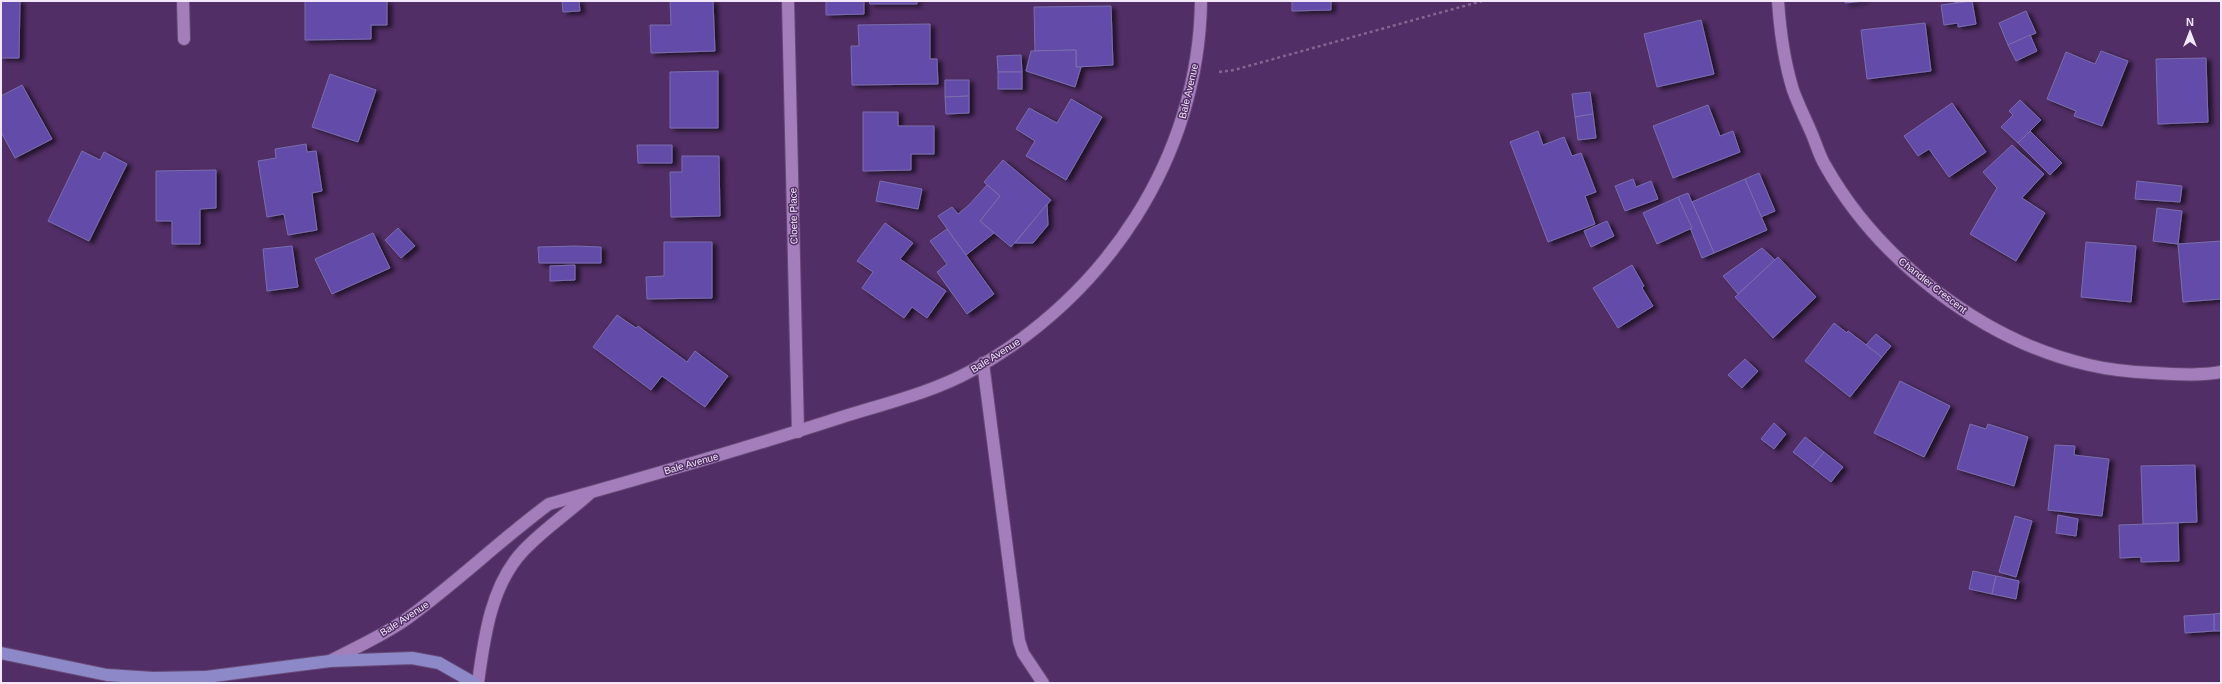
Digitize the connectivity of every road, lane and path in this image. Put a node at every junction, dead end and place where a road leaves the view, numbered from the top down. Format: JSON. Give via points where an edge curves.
{"nodes":[{"id":1,"x":183,"y":1,"type":"edge"},
{"id":2,"x":788,"y":1,"type":"edge"},
{"id":3,"x":1201,"y":1,"type":"edge"},
{"id":4,"x":1482,"y":1,"type":"edge"},
{"id":5,"x":1778,"y":1,"type":"edge"},
{"id":6,"x":184,"y":39,"type":"dead end"},
{"id":7,"x":1234,"y":70,"type":"dead end"},
{"id":8,"x":983,"y":363,"type":"junction"},
{"id":9,"x":2221,"y":372,"type":"edge"},
{"id":10,"x":798,"y":432,"type":"junction"},
{"id":11,"x":592,"y":492,"type":"junction"},
{"id":12,"x":1,"y":653,"type":"edge"},
{"id":13,"x":330,"y":661,"type":"junction"},
{"id":14,"x":206,"y":677,"type":"junction"},
{"id":15,"x":193,"y":683,"type":"edge"},
{"id":16,"x":474,"y":683,"type":"edge"},
{"id":17,"x":478,"y":683,"type":"edge"},
{"id":18,"x":1043,"y":683,"type":"edge"}],
"edges":[{"from":1,"to":6,"type":"street"},
{"from":2,"to":10,"type":"street","name":"Cloete Place"},
{"from":3,"to":8,"type":"street","name":"Bale Avenue","via":[[1193,75],[1178,131],[1162,170],[1133,223],[1099,269],[1051,317],[1008,349]]},
{"from":4,"to":7,"type":"path"},
{"from":5,"to":9,"type":"street","name":"Chandler Crescent","via":[[1781,36],[1793,90],[1825,164],[1858,213],[1903,263],[1959,308],[2038,349],[2089,365],[2135,372]]},
{"from":8,"to":10,"type":"street","name":"Bale Avenue","via":[[969,372],[922,392]]},
{"from":8,"to":18,"type":"street","via":[[1020,641],[1023,653]]},
{"from":10,"to":11,"type":"street","name":"Bale Avenue"},
{"from":11,"to":13,"type":"street","name":"Bale Avenue","via":[[549,504],[402,622]]},
{"from":11,"to":17,"type":"street","name":"Bale Avenue","via":[[524,550],[508,572],[494,602],[483,639]]},
{"from":12,"to":14,"type":"street","via":[[107,675],[153,678]]},
{"from":13,"to":14,"type":"street"},
{"from":13,"to":16,"type":"street","via":[[412,658],[439,663]]},
{"from":14,"to":15,"type":"street"}]}
